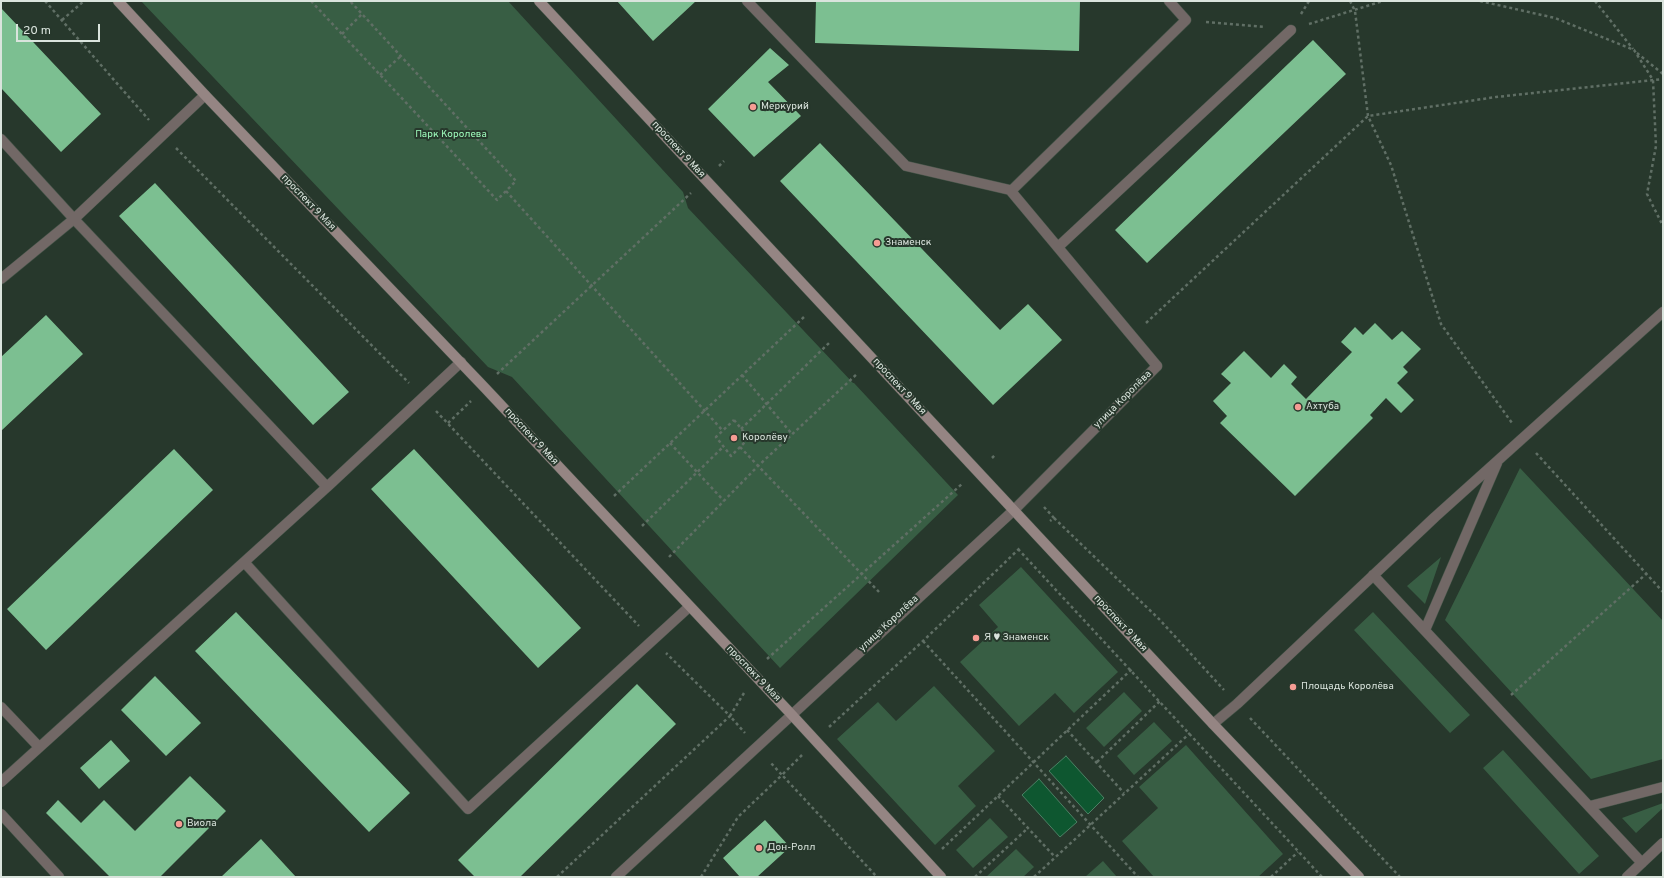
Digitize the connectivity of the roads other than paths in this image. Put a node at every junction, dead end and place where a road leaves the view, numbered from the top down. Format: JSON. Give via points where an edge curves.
{"nodes":[{"id":1,"x":118,"y":1,"type":"edge"},
{"id":2,"x":539,"y":1,"type":"edge"},
{"id":3,"x":747,"y":1,"type":"edge"},
{"id":4,"x":1168,"y":1,"type":"edge"},
{"id":5,"x":1291,"y":30,"type":"road end"},
{"id":6,"x":205,"y":95,"type":"junction"},
{"id":7,"x":1,"y":138,"type":"edge"},
{"id":8,"x":1010,"y":190,"type":"junction"},
{"id":9,"x":74,"y":219,"type":"junction"},
{"id":10,"x":1058,"y":247,"type":"junction"},
{"id":11,"x":1,"y":279,"type":"edge"},
{"id":12,"x":1663,"y":312,"type":"edge"},
{"id":13,"x":461,"y":362,"type":"junction"},
{"id":14,"x":1498,"y":460,"type":"junction"},
{"id":15,"x":327,"y":487,"type":"junction"},
{"id":16,"x":1014,"y":510,"type":"junction"},
{"id":17,"x":245,"y":563,"type":"junction"},
{"id":18,"x":1373,"y":575,"type":"junction"},
{"id":19,"x":689,"y":607,"type":"junction"},
{"id":20,"x":1425,"y":630,"type":"junction"},
{"id":21,"x":1,"y":706,"type":"edge"},
{"id":22,"x":792,"y":715,"type":"junction"},
{"id":23,"x":1213,"y":724,"type":"junction"},
{"id":24,"x":39,"y":747,"type":"junction"},
{"id":25,"x":1,"y":782,"type":"edge"},
{"id":26,"x":1663,"y":787,"type":"edge"},
{"id":27,"x":1590,"y":806,"type":"junction"},
{"id":28,"x":1,"y":814,"type":"edge"},
{"id":29,"x":1663,"y":843,"type":"edge"},
{"id":30,"x":1642,"y":863,"type":"junction"},
{"id":31,"x":59,"y":877,"type":"edge"},
{"id":32,"x":616,"y":877,"type":"edge"},
{"id":33,"x":941,"y":877,"type":"edge"},
{"id":34,"x":1359,"y":877,"type":"edge"},
{"id":35,"x":1627,"y":877,"type":"edge"}],
"edges":[{"from":1,"to":6,"type":"street","name":"проспект 9 Мая"},
{"from":2,"to":16,"type":"street","name":"проспект 9 Мая"},
{"from":3,"to":8,"type":"street","via":[[906,166]]},
{"from":4,"to":8,"type":"street","via":[[1186,20]]},
{"from":5,"to":10,"type":"street"},
{"from":6,"to":9,"type":"street"},
{"from":6,"to":13,"type":"street","name":"проспект 9 Мая"},
{"from":7,"to":9,"type":"street"},
{"from":8,"to":10,"type":"street"},
{"from":9,"to":11,"type":"street"},
{"from":9,"to":15,"type":"street"},
{"from":10,"to":16,"type":"street","name":"улица Королёва","via":[[1157,366]]},
{"from":12,"to":14,"type":"street"},
{"from":13,"to":15,"type":"street"},
{"from":13,"to":19,"type":"street","name":"проспект 9 Мая"},
{"from":14,"to":18,"type":"street"},
{"from":14,"to":20,"type":"street"},
{"from":15,"to":17,"type":"street"},
{"from":16,"to":22,"type":"street","name":"улица Королёва"},
{"from":16,"to":23,"type":"street","name":"проспект 9 Мая"},
{"from":17,"to":19,"type":"street","via":[[468,809]]},
{"from":17,"to":24,"type":"street"},
{"from":18,"to":20,"type":"street"},
{"from":18,"to":23,"type":"street"},
{"from":19,"to":22,"type":"street","name":"проспект 9 Мая"},
{"from":20,"to":27,"type":"street"},
{"from":21,"to":24,"type":"street"},
{"from":22,"to":32,"type":"street","name":"улица Королёва"},
{"from":22,"to":33,"type":"street","name":"проспект 9 Мая"},
{"from":23,"to":34,"type":"street","name":"проспект 9 Мая"},
{"from":24,"to":25,"type":"street"},
{"from":26,"to":27,"type":"street"},
{"from":27,"to":30,"type":"street"},
{"from":28,"to":31,"type":"street"},
{"from":29,"to":30,"type":"street"},
{"from":30,"to":35,"type":"street"}]}
